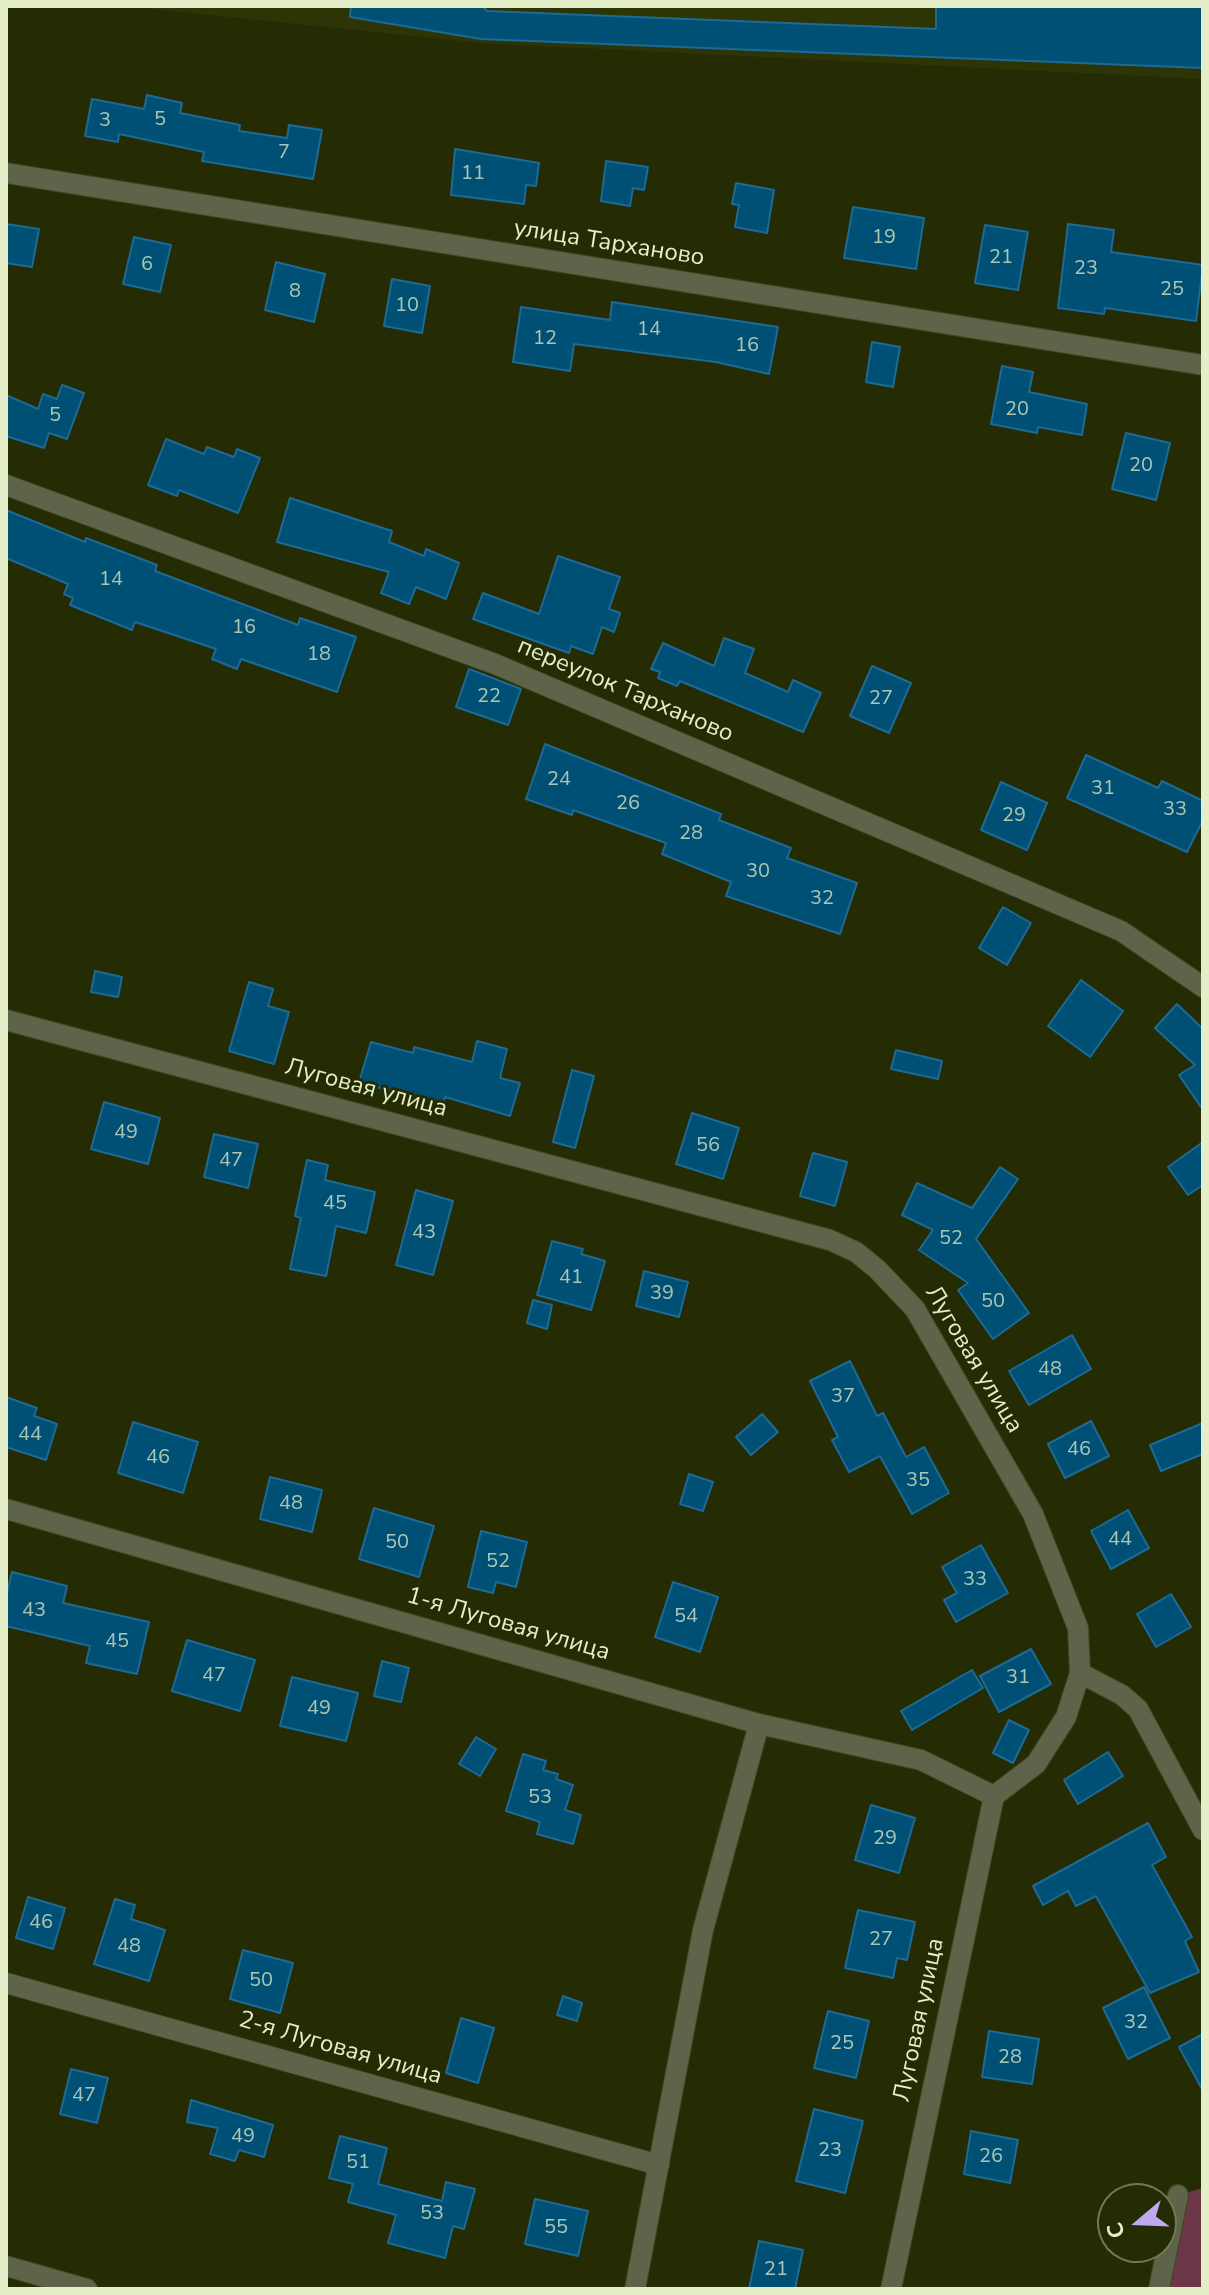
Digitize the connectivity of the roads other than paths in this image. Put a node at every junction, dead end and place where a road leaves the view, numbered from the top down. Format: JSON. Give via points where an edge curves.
{"nodes":[{"id":1,"x":6,"y":173,"type":"edge"},
{"id":2,"x":1203,"y":365,"type":"edge"},
{"id":3,"x":6,"y":485,"type":"edge"},
{"id":4,"x":1203,"y":987,"type":"edge"},
{"id":5,"x":6,"y":1020,"type":"edge"},
{"id":6,"x":6,"y":1509,"type":"edge"},
{"id":7,"x":1080,"y":1673,"type":"junction"},
{"id":8,"x":759,"y":1724,"type":"junction"},
{"id":9,"x":994,"y":1796,"type":"junction"},
{"id":10,"x":1203,"y":1830,"type":"edge"},
{"id":11,"x":6,"y":1983,"type":"edge"},
{"id":12,"x":659,"y":2165,"type":"junction"},
{"id":13,"x":1178,"y":2195,"type":"dead end"},
{"id":14,"x":6,"y":2266,"type":"edge"},
{"id":15,"x":87,"y":2289,"type":"edge"},
{"id":16,"x":635,"y":2289,"type":"edge"},
{"id":17,"x":891,"y":2289,"type":"edge"},
{"id":18,"x":1159,"y":2289,"type":"edge"}],
"edges":[{"from":1,"to":2,"type":"street","name":"улица Тарханово"},
{"from":3,"to":4,"type":"street","name":"переулок Тарханово","via":[[495,664],[1121,931]]},
{"from":5,"to":7,"type":"street","name":"Луговая улица","via":[[830,1240],[856,1252],[915,1309],[1033,1514],[1078,1628]]},
{"from":6,"to":8,"type":"street","name":"1-я Луговая улица"},
{"from":7,"to":9,"type":"street","name":"Луговая улица","via":[[1066,1717],[1036,1764]]},
{"from":7,"to":10,"type":"street","via":[[1138,1709]]},
{"from":8,"to":9,"type":"street","name":"1-я Луговая улица","via":[[921,1760]]},
{"from":8,"to":12,"type":"street","via":[[703,1930]]},
{"from":9,"to":17,"type":"street","name":"Луговая улица"},
{"from":11,"to":12,"type":"street","name":"2-я Луговая улица"},
{"from":12,"to":16,"type":"street"},
{"from":13,"to":18,"type":"street"},
{"from":14,"to":15,"type":"street"}]}
